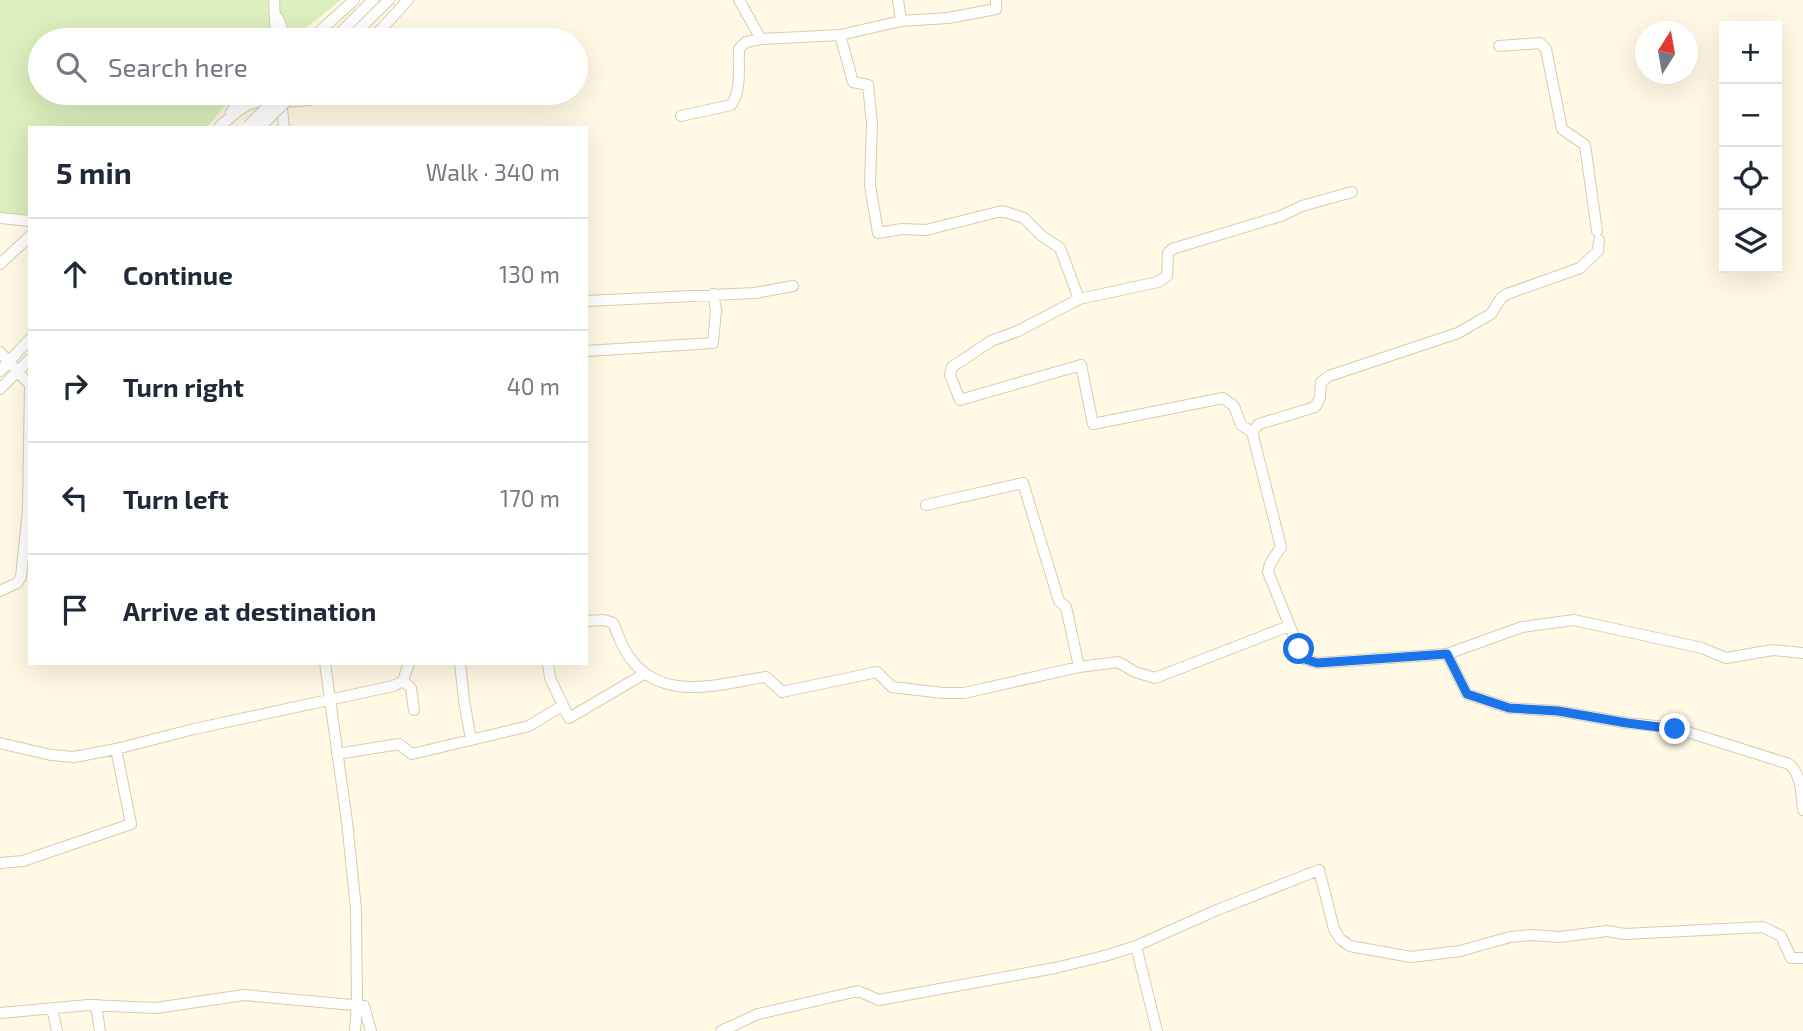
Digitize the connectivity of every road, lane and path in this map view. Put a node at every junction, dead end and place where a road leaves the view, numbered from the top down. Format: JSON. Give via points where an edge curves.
{"nodes":[{"id":1,"x":354,"y":0,"type":"edge"},
{"id":2,"x":373,"y":0,"type":"edge"},
{"id":3,"x":389,"y":0,"type":"edge"},
{"id":4,"x":408,"y":0,"type":"edge"},
{"id":5,"x":739,"y":0,"type":"edge"},
{"id":6,"x":898,"y":0,"type":"edge"},
{"id":7,"x":996,"y":0,"type":"edge"},
{"id":8,"x":274,"y":3,"type":"edge"},
{"id":9,"x":901,"y":21,"type":"junction"},
{"id":10,"x":275,"y":28,"type":"edge"},
{"id":11,"x":282,"y":28,"type":"edge"},
{"id":12,"x":323,"y":28,"type":"edge"},
{"id":13,"x":345,"y":28,"type":"edge"},
{"id":14,"x":360,"y":28,"type":"edge"},
{"id":15,"x":382,"y":28,"type":"edge"},
{"id":16,"x":840,"y":35,"type":"junction"},
{"id":17,"x":761,"y":39,"type":"junction"},
{"id":18,"x":1499,"y":46,"type":"dead end"},
{"id":19,"x":236,"y":105,"type":"edge"},
{"id":20,"x":249,"y":105,"type":"edge"},
{"id":21,"x":276,"y":105,"type":"edge"},
{"id":22,"x":279,"y":105,"type":"edge"},
{"id":23,"x":281,"y":105,"type":"edge"},
{"id":24,"x":282,"y":105,"type":"edge"},
{"id":25,"x":681,"y":116,"type":"dead end"},
{"id":26,"x":220,"y":126,"type":"edge"},
{"id":27,"x":220,"y":126,"type":"edge"},
{"id":28,"x":252,"y":126,"type":"edge"},
{"id":29,"x":252,"y":126,"type":"edge"},
{"id":30,"x":277,"y":126,"type":"edge"},
{"id":31,"x":284,"y":126,"type":"edge"},
{"id":32,"x":1352,"y":192,"type":"dead end"},
{"id":33,"x":0,"y":218,"type":"edge"},
{"id":34,"x":28,"y":221,"type":"edge"},
{"id":35,"x":28,"y":238,"type":"edge"},
{"id":36,"x":0,"y":264,"type":"edge"},
{"id":37,"x":793,"y":286,"type":"dead end"},
{"id":38,"x":713,"y":294,"type":"junction"},
{"id":39,"x":1079,"y":299,"type":"junction"},
{"id":40,"x":588,"y":301,"type":"edge"},
{"id":41,"x":28,"y":341,"type":"edge"},
{"id":42,"x":588,"y":351,"type":"edge"},
{"id":43,"x":0,"y":352,"type":"edge"},
{"id":44,"x":28,"y":362,"type":"edge"},
{"id":45,"x":4,"y":367,"type":"edge"},
{"id":46,"x":17,"y":373,"type":"junction"},
{"id":47,"x":28,"y":383,"type":"edge"},
{"id":48,"x":0,"y":389,"type":"edge"},
{"id":49,"x":1252,"y":432,"type":"junction"},
{"id":50,"x":926,"y":505,"type":"dead end"},
{"id":51,"x":28,"y":511,"type":"edge"},
{"id":52,"x":0,"y":591,"type":"edge"},
{"id":53,"x":588,"y":621,"type":"edge"},
{"id":54,"x":1289,"y":625,"type":"junction"},
{"id":55,"x":1803,"y":653,"type":"edge"},
{"id":56,"x":1447,"y":654,"type":"junction"},
{"id":57,"x":325,"y":665,"type":"edge"},
{"id":58,"x":408,"y":665,"type":"edge"},
{"id":59,"x":460,"y":665,"type":"edge"},
{"id":60,"x":548,"y":665,"type":"edge"},
{"id":61,"x":1079,"y":667,"type":"junction"},
{"id":62,"x":644,"y":674,"type":"junction"},
{"id":63,"x":403,"y":681,"type":"junction"},
{"id":64,"x":330,"y":701,"type":"junction"},
{"id":65,"x":563,"y":705,"type":"junction"},
{"id":66,"x":414,"y":710,"type":"dead end"},
{"id":67,"x":471,"y":740,"type":"junction"},
{"id":68,"x":0,"y":743,"type":"edge"},
{"id":69,"x":116,"y":749,"type":"junction"},
{"id":70,"x":337,"y":754,"type":"junction"},
{"id":71,"x":1803,"y":810,"type":"edge"},
{"id":72,"x":0,"y":863,"type":"edge"},
{"id":73,"x":1136,"y":946,"type":"junction"},
{"id":74,"x":1803,"y":958,"type":"edge"},
{"id":75,"x":357,"y":1004,"type":"junction"},
{"id":76,"x":96,"y":1005,"type":"junction"},
{"id":77,"x":52,"y":1008,"type":"junction"},
{"id":78,"x":0,"y":1013,"type":"edge"},
{"id":79,"x":57,"y":1031,"type":"edge"},
{"id":80,"x":100,"y":1031,"type":"edge"},
{"id":81,"x":355,"y":1031,"type":"edge"},
{"id":82,"x":371,"y":1031,"type":"edge"},
{"id":83,"x":720,"y":1031,"type":"edge"},
{"id":84,"x":1157,"y":1031,"type":"edge"}],
"edges":[{"from":1,"to":12,"type":"street"},
{"from":2,"to":13,"type":"street"},
{"from":3,"to":14,"type":"street"},
{"from":4,"to":15,"type":"street"},
{"from":5,"to":17,"type":"street"},
{"from":6,"to":9,"type":"street"},
{"from":7,"to":9,"type":"street","via":[[996,9]]},
{"from":8,"to":10,"type":"street"},
{"from":8,"to":11,"type":"street"},
{"from":9,"to":16,"type":"street"},
{"from":16,"to":17,"type":"street"},
{"from":16,"to":39,"type":"street","via":[[853,82],[868,85],[870,185],[878,233],[926,230],[1002,211],[1024,218],[1060,248]]},
{"from":17,"to":25,"type":"street","via":[[739,49],[738,85],[731,105]]},
{"from":18,"to":49,"type":"street","via":[[1540,43],[1546,49],[1562,129],[1585,145],[1598,251],[1580,268],[1507,294],[1491,314],[1444,339],[1329,376],[1321,382],[1315,407],[1259,424]]},
{"from":19,"to":26,"type":"street"},
{"from":20,"to":27,"type":"street"},
{"from":21,"to":29,"type":"street","bridge":true},
{"from":22,"to":28,"type":"street","bridge":true},
{"from":23,"to":30,"type":"street"},
{"from":24,"to":31,"type":"street"},
{"from":32,"to":39,"type":"street","via":[[1172,249],[1167,276],[1158,282]]},
{"from":33,"to":34,"type":"street"},
{"from":35,"to":36,"type":"street"},
{"from":37,"to":38,"type":"street"},
{"from":38,"to":40,"type":"street"},
{"from":38,"to":42,"type":"street","via":[[713,343]]},
{"from":39,"to":49,"type":"street","via":[[991,341],[952,367],[950,375],[960,400],[1081,365],[1093,424],[1223,398],[1234,406],[1241,425]]},
{"from":41,"to":45,"type":"street"},
{"from":43,"to":45,"type":"street"},
{"from":44,"to":46,"type":"street"},
{"from":45,"to":46,"type":"street"},
{"from":46,"to":47,"type":"street"},
{"from":46,"to":48,"type":"street"},
{"from":49,"to":54,"type":"street","via":[[1281,547],[1268,572]]},
{"from":50,"to":61,"type":"street","via":[[1023,483],[1059,601],[1066,607]]},
{"from":51,"to":52,"type":"street","via":[[21,577]]},
{"from":53,"to":62,"type":"street","via":[[614,623],[628,656]]},
{"from":54,"to":56,"type":"street","via":[[1305,659],[1317,663]]},
{"from":54,"to":61,"type":"street","via":[[1155,678],[1118,662]]},
{"from":55,"to":56,"type":"street","via":[[1773,650],[1726,658],[1702,648],[1573,620],[1522,626]]},
{"from":56,"to":71,"type":"street","via":[[1467,694],[1509,708],[1675,729],[1789,764],[1796,769]]},
{"from":57,"to":64,"type":"street"},
{"from":58,"to":63,"type":"street"},
{"from":59,"to":67,"type":"street"},
{"from":60,"to":65,"type":"street"},
{"from":61,"to":62,"type":"street","via":[[964,693],[892,687],[877,671],[782,692],[766,677],[691,687],[669,686]]},
{"from":62,"to":65,"type":"street","via":[[569,718]]},
{"from":63,"to":64,"type":"street"},
{"from":63,"to":66,"type":"street","via":[[411,688]]},
{"from":64,"to":69,"type":"street"},
{"from":64,"to":70,"type":"street"},
{"from":65,"to":67,"type":"street","via":[[529,726]]},
{"from":67,"to":70,"type":"street","via":[[412,754],[399,744]]},
{"from":68,"to":69,"type":"street","via":[[74,757]]},
{"from":69,"to":72,"type":"street","via":[[131,824],[23,860]]},
{"from":70,"to":75,"type":"street","via":[[356,909]]},
{"from":73,"to":74,"type":"street","via":[[1319,870],[1334,929],[1350,946],[1411,957],[1531,935],[1763,927],[1781,936],[1791,958]]},
{"from":73,"to":83,"type":"street","via":[[1055,968],[879,1000],[858,991],[758,1014]]},
{"from":73,"to":84,"type":"street"},
{"from":75,"to":76,"type":"street","via":[[244,995],[156,1008]]},
{"from":75,"to":81,"type":"street"},
{"from":75,"to":82,"type":"street","via":[[364,1006]]},
{"from":76,"to":77,"type":"street"},
{"from":76,"to":80,"type":"street"},
{"from":77,"to":78,"type":"street"},
{"from":77,"to":79,"type":"street"}]}
